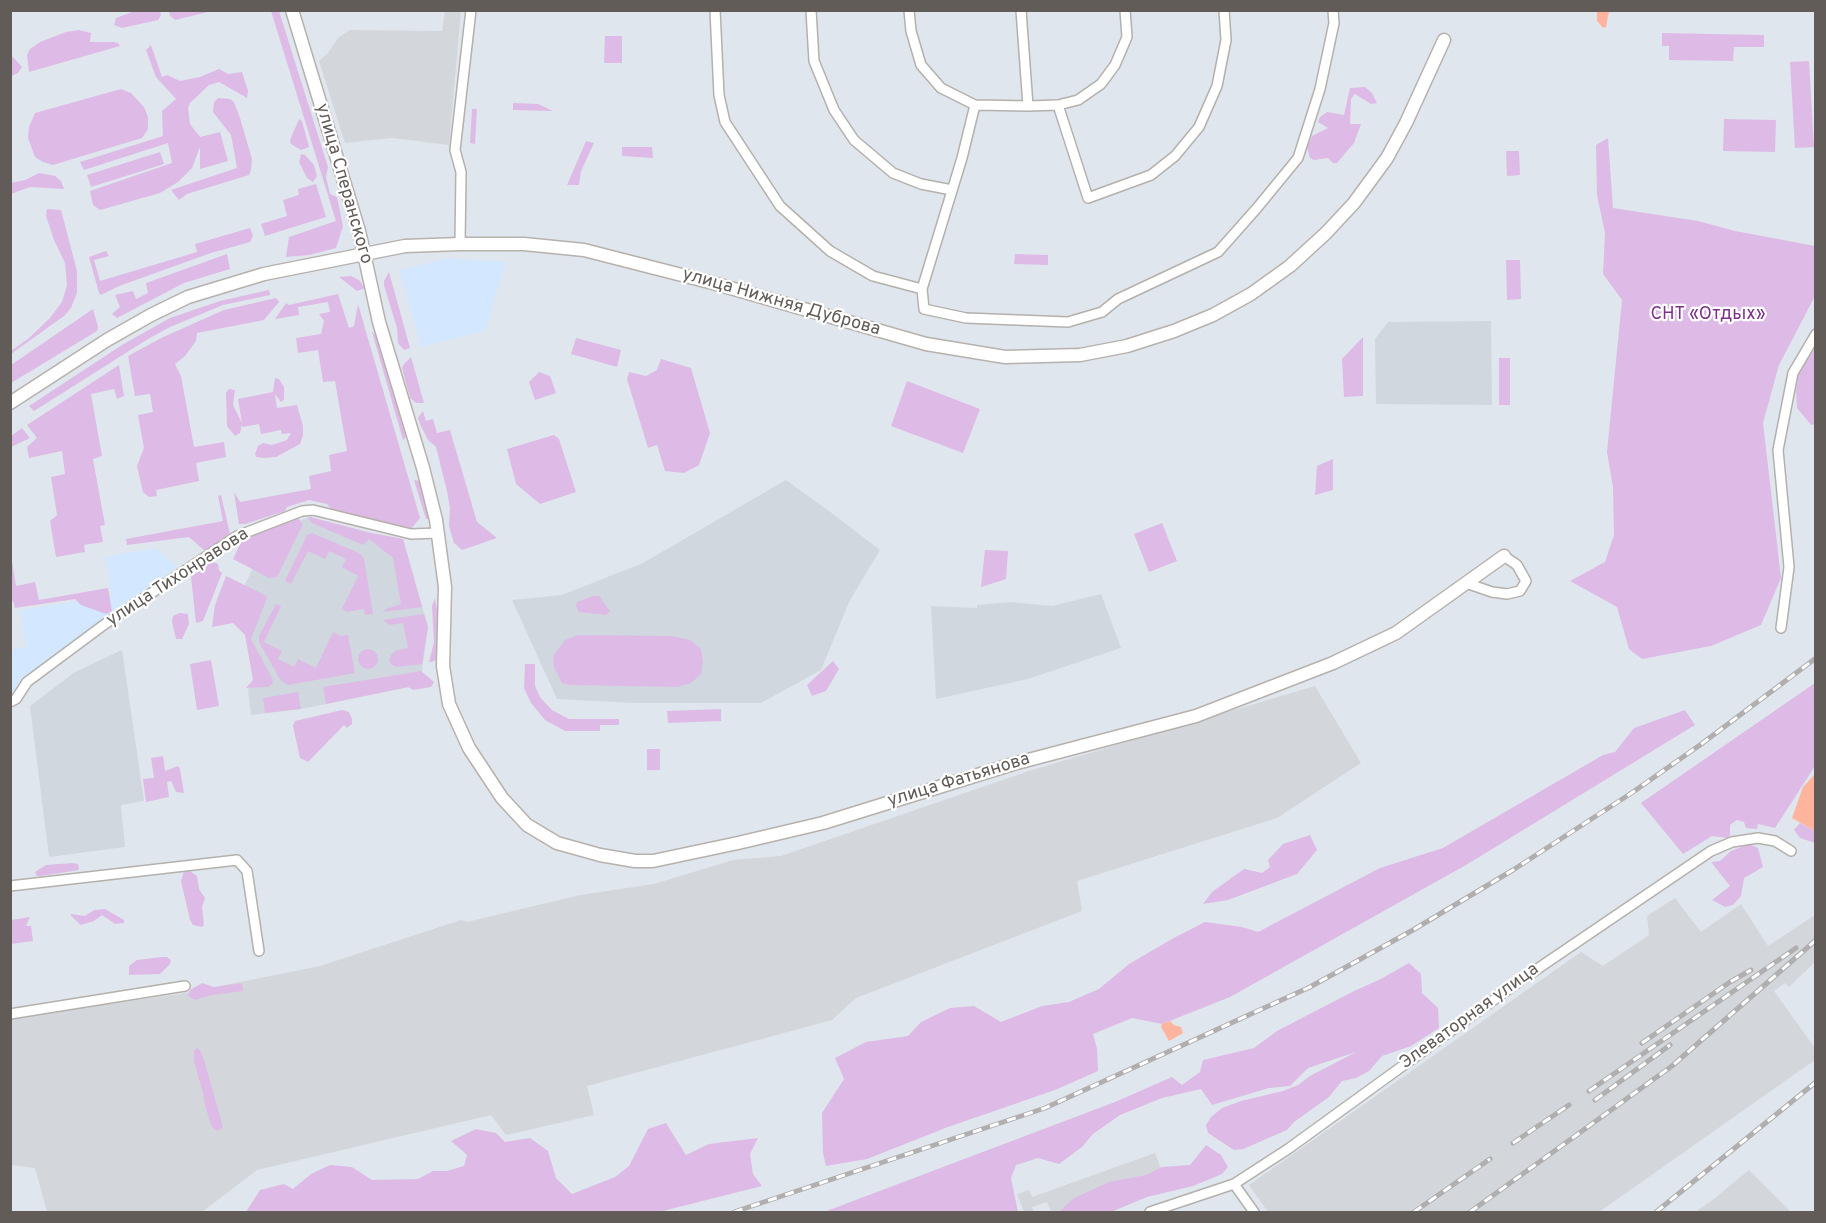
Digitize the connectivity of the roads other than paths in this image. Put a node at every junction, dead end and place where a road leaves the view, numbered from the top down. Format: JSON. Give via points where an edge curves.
{"nodes":[{"id":1,"x":292,"y":10,"type":"edge"},
{"id":2,"x":471,"y":10,"type":"edge"},
{"id":3,"x":715,"y":10,"type":"edge"},
{"id":4,"x":811,"y":10,"type":"edge"},
{"id":5,"x":909,"y":10,"type":"edge"},
{"id":6,"x":1021,"y":10,"type":"edge"},
{"id":7,"x":1125,"y":10,"type":"edge"},
{"id":8,"x":1224,"y":10,"type":"edge"},
{"id":9,"x":1333,"y":10,"type":"edge"},
{"id":10,"x":1444,"y":40,"type":"dead end"},
{"id":11,"x":975,"y":105,"type":"junction"},
{"id":12,"x":1058,"y":105,"type":"junction"},
{"id":13,"x":1028,"y":106,"type":"junction"},
{"id":14,"x":952,"y":190,"type":"junction"},
{"id":15,"x":460,"y":244,"type":"junction"},
{"id":16,"x":363,"y":253,"type":"junction"},
{"id":17,"x":922,"y":289,"type":"junction"},
{"id":18,"x":1815,"y":334,"type":"edge"},
{"id":19,"x":10,"y":403,"type":"edge"},
{"id":20,"x":438,"y":533,"type":"junction"},
{"id":21,"x":1504,"y":556,"type":"joint"},
{"id":22,"x":1466,"y":584,"type":"junction"},
{"id":23,"x":1781,"y":628,"type":"dead end"},
{"id":24,"x":10,"y":702,"type":"edge"},
{"id":25,"x":1791,"y":851,"type":"dead end"},
{"id":26,"x":10,"y":886,"type":"edge"},
{"id":27,"x":259,"y":951,"type":"dead end"},
{"id":28,"x":185,"y":986,"type":"dead end"},
{"id":29,"x":10,"y":1014,"type":"edge"},
{"id":30,"x":1234,"y":1184,"type":"junction"},
{"id":31,"x":1150,"y":1212,"type":"edge"},
{"id":32,"x":1254,"y":1212,"type":"edge"}],
"edges":[{"from":1,"to":16,"type":"street","name":"улица Сперанского"},
{"from":2,"to":15,"type":"street","via":[[455,150],[461,172]]},
{"from":3,"to":17,"type":"street","via":[[719,94],[725,122],[780,206],[830,251],[873,276]]},
{"from":4,"to":14,"type":"street","via":[[814,61],[834,110],[854,140],[893,173]]},
{"from":5,"to":11,"type":"street","via":[[910,31],[921,65],[941,88]]},
{"from":6,"to":13,"type":"street"},
{"from":7,"to":12,"type":"street","via":[[1127,37],[1115,65],[1101,84],[1078,100]]},
{"from":8,"to":12,"type":"street","via":[[1226,40],[1216,86],[1199,127],[1175,156],[1150,175],[1088,198]]},
{"from":9,"to":17,"type":"street","via":[[1334,23],[1320,89],[1298,158],[1218,252],[1118,299],[1102,312],[1068,322],[966,318],[924,309]]},
{"from":10,"to":15,"type":"street","name":"улица Нижняя Дуброва","via":[[1387,158],[1326,233],[1251,294],[1213,315],[1127,346],[1080,355],[1005,357],[926,344],[584,250],[524,244]]},
{"from":11,"to":13,"type":"street"},
{"from":11,"to":14,"type":"street"},
{"from":12,"to":13,"type":"street"},
{"from":14,"to":17,"type":"street"},
{"from":15,"to":16,"type":"street","name":"улица Нижняя Дуброва","via":[[405,246]]},
{"from":16,"to":19,"type":"street","name":"улица Нижняя Дуброва","via":[[264,274],[189,297],[107,340]]},
{"from":16,"to":20,"type":"street","name":"улица Сперанского"},
{"from":18,"to":23,"type":"street","via":[[1793,373],[1778,450],[1790,567]]},
{"from":20,"to":22,"type":"street","name":"улица Фатьянова","via":[[446,587],[443,666],[449,704],[469,748],[502,798],[526,825],[569,847],[635,861],[653,861],[823,823],[1013,764],[1196,716],[1333,663],[1396,633]]},
{"from":20,"to":24,"type":"street","name":"улица Тихонравова","via":[[411,534],[313,510],[237,536],[105,624],[27,682]]},
{"from":21,"to":22,"type":"street","name":"улица Фатьянова"},
{"from":21,"to":22,"type":"street","via":[[1518,565],[1526,581],[1520,591],[1507,594]]},
{"from":25,"to":30,"type":"street","name":"Элеваторная улица","via":[[1775,841],[1758,838],[1732,842],[1711,851]]},
{"from":26,"to":27,"type":"street","via":[[237,860],[247,871]]},
{"from":28,"to":29,"type":"street"},
{"from":30,"to":31,"type":"street","name":"Элеваторная улица"},
{"from":30,"to":32,"type":"street"}]}
